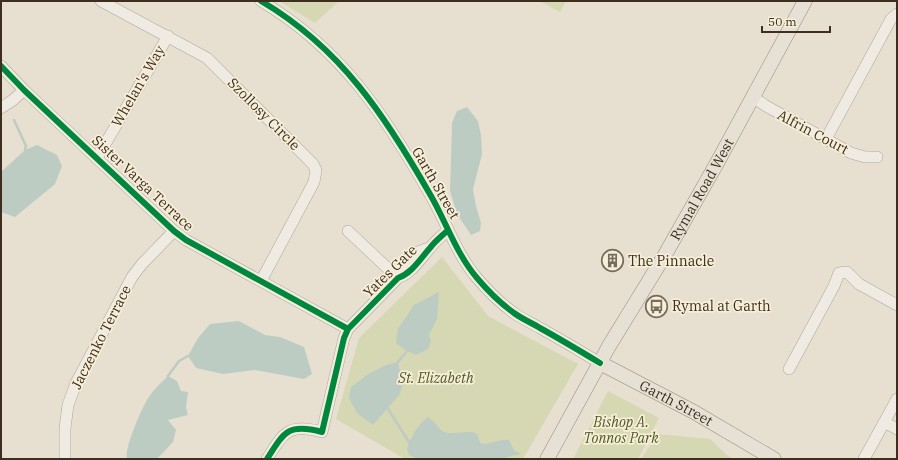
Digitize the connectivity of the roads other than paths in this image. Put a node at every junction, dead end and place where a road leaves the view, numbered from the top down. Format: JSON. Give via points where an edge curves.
{"nodes":[{"id":1,"x":100,"y":1,"type":"edge"},
{"id":2,"x":261,"y":1,"type":"edge"},
{"id":3,"x":805,"y":1,"type":"edge"},
{"id":4,"x":897,"y":14,"type":"edge"},
{"id":5,"x":168,"y":36,"type":"junction"},
{"id":6,"x":1,"y":66,"type":"edge"},
{"id":7,"x":24,"y":90,"type":"junction"},
{"id":8,"x":753,"y":98,"type":"junction"},
{"id":9,"x":1,"y":108,"type":"edge"},
{"id":10,"x":826,"y":139,"type":"junction"},
{"id":11,"x":877,"y":157,"type":"dead end"},
{"id":12,"x":97,"y":158,"type":"junction"},
{"id":13,"x":448,"y":230,"type":"junction"},
{"id":14,"x":174,"y":231,"type":"junction"},
{"id":15,"x":348,"y":231,"type":"dead end"},
{"id":16,"x":398,"y":278,"type":"junction"},
{"id":17,"x":261,"y":281,"type":"junction"},
{"id":18,"x":897,"y":305,"type":"edge"},
{"id":19,"x":348,"y":329,"type":"junction"},
{"id":20,"x":600,"y":363,"type":"junction"},
{"id":21,"x":789,"y":369,"type":"dead end"},
{"id":22,"x":897,"y":399,"type":"edge"},
{"id":23,"x":884,"y":422,"type":"junction"},
{"id":24,"x":897,"y":429,"type":"edge"},
{"id":25,"x":66,"y":459,"type":"edge"},
{"id":26,"x":267,"y":459,"type":"edge"},
{"id":27,"x":547,"y":459,"type":"edge"},
{"id":28,"x":774,"y":459,"type":"edge"},
{"id":29,"x":864,"y":459,"type":"edge"}],
"edges":[{"from":1,"to":5,"type":"street","name":"Szollosy Circle"},
{"from":2,"to":13,"type":"street","name":"Garth Street","via":[[302,28],[340,62],[355,80],[404,151]]},
{"from":3,"to":8,"type":"main road","name":"Rymal Road West"},
{"from":4,"to":10,"type":"street"},
{"from":5,"to":12,"type":"street","name":"Whelan's Way"},
{"from":5,"to":17,"type":"street","name":"Szollosy Circle","via":[[207,58],[313,164],[316,170],[314,182]]},
{"from":6,"to":7,"type":"street","name":"Sister Varga Terrace"},
{"from":7,"to":9,"type":"street"},
{"from":7,"to":12,"type":"street","name":"Sister Varga Terrace"},
{"from":8,"to":10,"type":"street","name":"Alfrin Court"},
{"from":8,"to":20,"type":"main road","name":"Rymal Road West"},
{"from":10,"to":11,"type":"street","name":"Alfrin Court","via":[[851,153]]},
{"from":12,"to":14,"type":"street","name":"Sister Varga Terrace"},
{"from":13,"to":16,"type":"street","name":"Yates Gate","via":[[429,248],[418,252],[400,270]]},
{"from":13,"to":20,"type":"street","name":"Garth Street","via":[[475,276],[500,302]]},
{"from":14,"to":17,"type":"street","name":"Sister Varga Terrace"},
{"from":14,"to":25,"type":"street","name":"Jaczenko Terrace","via":[[132,277],[76,383],[68,405],[65,428]]},
{"from":15,"to":16,"type":"street","name":"Yates Gate"},
{"from":16,"to":19,"type":"street","name":"Yates Gate"},
{"from":17,"to":19,"type":"street","name":"Sister Varga Terrace"},
{"from":18,"to":21,"type":"street","via":[[859,284],[847,272],[839,273]]},
{"from":19,"to":26,"type":"street","via":[[322,432],[305,428],[291,430],[281,436]]},
{"from":20,"to":27,"type":"main road","name":"Rymal Road West"},
{"from":20,"to":28,"type":"main road","name":"Garth Street","via":[[694,412]]},
{"from":22,"to":23,"type":"street"},
{"from":23,"to":24,"type":"street"},
{"from":23,"to":29,"type":"street"}]}
